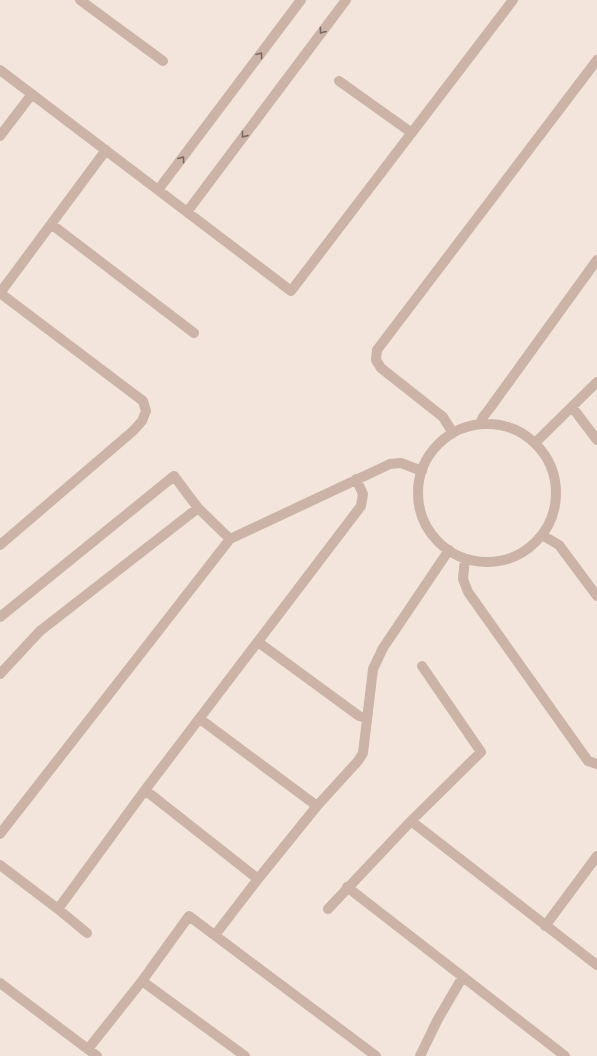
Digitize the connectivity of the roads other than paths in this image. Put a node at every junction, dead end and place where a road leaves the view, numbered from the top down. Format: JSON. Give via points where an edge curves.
{"nodes":[{"id":1,"x":80,"y":0,"type":"edge"},
{"id":2,"x":301,"y":0,"type":"edge"},
{"id":3,"x":346,"y":0,"type":"edge"},
{"id":4,"x":513,"y":0,"type":"edge"},
{"id":5,"x":597,"y":60,"type":"edge"},
{"id":6,"x":163,"y":61,"type":"dead end"},
{"id":7,"x":0,"y":70,"type":"edge"},
{"id":8,"x":339,"y":81,"type":"dead end"},
{"id":9,"x":32,"y":94,"type":"junction"},
{"id":10,"x":412,"y":133,"type":"junction"},
{"id":11,"x":0,"y":136,"type":"edge"},
{"id":12,"x":106,"y":150,"type":"junction"},
{"id":13,"x":158,"y":190,"type":"junction"},
{"id":14,"x":187,"y":212,"type":"junction"},
{"id":15,"x":51,"y":224,"type":"junction"},
{"id":16,"x":597,"y":260,"type":"edge"},
{"id":17,"x":593,"y":273,"type":"edge"},
{"id":18,"x":0,"y":293,"type":"edge"},
{"id":19,"x":194,"y":333,"type":"dead end"},
{"id":20,"x":597,"y":382,"type":"edge"},
{"id":21,"x":572,"y":407,"type":"junction"},
{"id":22,"x":480,"y":424,"type":"junction"},
{"id":23,"x":453,"y":433,"type":"junction"},
{"id":24,"x":597,"y":440,"type":"edge"},
{"id":25,"x":535,"y":443,"type":"junction"},
{"id":26,"x":422,"y":471,"type":"junction"},
{"id":27,"x":356,"y":479,"type":"junction"},
{"id":28,"x":198,"y":508,"type":"junction"},
{"id":29,"x":542,"y":535,"type":"junction"},
{"id":30,"x":230,"y":539,"type":"junction"},
{"id":31,"x":0,"y":545,"type":"edge"},
{"id":32,"x":449,"y":550,"type":"junction"},
{"id":33,"x":465,"y":559,"type":"junction"},
{"id":34,"x":597,"y":596,"type":"edge"},
{"id":35,"x":0,"y":617,"type":"edge"},
{"id":36,"x":258,"y":642,"type":"junction"},
{"id":37,"x":422,"y":666,"type":"dead end"},
{"id":38,"x":0,"y":674,"type":"edge"},
{"id":39,"x":367,"y":718,"type":"junction"},
{"id":40,"x":200,"y":719,"type":"junction"},
{"id":41,"x":597,"y":764,"type":"edge"},
{"id":42,"x":145,"y":790,"type":"junction"},
{"id":43,"x":317,"y":806,"type":"junction"},
{"id":44,"x":410,"y":821,"type":"junction"},
{"id":45,"x":0,"y":834,"type":"edge"},
{"id":46,"x":597,"y":856,"type":"edge"},
{"id":47,"x":0,"y":865,"type":"edge"},
{"id":48,"x":258,"y":879,"type":"junction"},
{"id":49,"x":347,"y":888,"type":"junction"},
{"id":50,"x":58,"y":908,"type":"junction"},
{"id":51,"x":328,"y":909,"type":"dead end"},
{"id":52,"x":545,"y":926,"type":"junction"},
{"id":53,"x":87,"y":933,"type":"dead end"},
{"id":54,"x":215,"y":935,"type":"junction"},
{"id":55,"x":597,"y":965,"type":"edge"},
{"id":56,"x":462,"y":978,"type":"junction"},
{"id":57,"x":142,"y":981,"type":"junction"},
{"id":58,"x":0,"y":983,"type":"edge"},
{"id":59,"x":88,"y":1049,"type":"junction"},
{"id":60,"x":97,"y":1056,"type":"edge"},
{"id":61,"x":245,"y":1056,"type":"edge"},
{"id":62,"x":376,"y":1056,"type":"edge"},
{"id":63,"x":420,"y":1056,"type":"edge"},
{"id":64,"x":565,"y":1056,"type":"edge"}],
"edges":[{"from":1,"to":6,"type":"street"},
{"from":13,"to":2,"type":"street","one_way":true},
{"from":3,"to":14,"type":"street","one_way":true},
{"from":4,"to":10,"type":"street"},
{"from":5,"to":23,"type":"street","via":[[377,350],[376,360],[381,368],[443,417]]},
{"from":7,"to":9,"type":"street"},
{"from":8,"to":10,"type":"street"},
{"from":9,"to":11,"type":"street"},
{"from":9,"to":12,"type":"street"},
{"from":10,"to":14,"type":"street","via":[[291,291]]},
{"from":12,"to":13,"type":"street"},
{"from":12,"to":15,"type":"street"},
{"from":13,"to":14,"type":"street"},
{"from":15,"to":18,"type":"street"},
{"from":15,"to":19,"type":"street"},
{"from":16,"to":17,"type":"street"},
{"from":17,"to":22,"type":"street","via":[[486,412]]},
{"from":18,"to":31,"type":"street","via":[[143,401],[146,411],[142,421],[133,431]]},
{"from":20,"to":21,"type":"street"},
{"from":21,"to":24,"type":"street"},
{"from":21,"to":25,"type":"street"},
{"from":22,"to":23,"type":"street"},
{"from":22,"to":25,"type":"street","via":[[500,425],[519,431]]},
{"from":23,"to":26,"type":"street","via":[[429,456]]},
{"from":25,"to":29,"type":"street","via":[[548,459],[555,478],[555,504],[552,517]]},
{"from":26,"to":27,"type":"street","via":[[401,463],[390,464]]},
{"from":26,"to":32,"type":"street","via":[[419,501],[422,515],[437,541]]},
{"from":27,"to":30,"type":"street"},
{"from":27,"to":36,"type":"street","via":[[363,494],[360,506]]},
{"from":28,"to":30,"type":"street"},
{"from":28,"to":35,"type":"street","via":[[174,476]]},
{"from":28,"to":38,"type":"street","via":[[40,632]]},
{"from":29,"to":33,"type":"street","via":[[530,547],[510,558],[481,562]]},
{"from":29,"to":34,"type":"street","via":[[559,545]]},
{"from":30,"to":45,"type":"street"},
{"from":32,"to":33,"type":"street"},
{"from":32,"to":39,"type":"street","via":[[383,648],[373,669]]},
{"from":33,"to":41,"type":"street","via":[[463,578],[468,592],[588,761]]},
{"from":36,"to":39,"type":"street","via":[[359,716]]},
{"from":36,"to":40,"type":"street"},
{"from":37,"to":44,"type":"street","via":[[481,752]]},
{"from":39,"to":43,"type":"street","via":[[363,753]]},
{"from":40,"to":42,"type":"street"},
{"from":40,"to":43,"type":"street"},
{"from":42,"to":48,"type":"street"},
{"from":42,"to":50,"type":"street"},
{"from":43,"to":48,"type":"street"},
{"from":44,"to":49,"type":"street"},
{"from":44,"to":52,"type":"street"},
{"from":46,"to":52,"type":"street"},
{"from":47,"to":50,"type":"street"},
{"from":48,"to":54,"type":"street"},
{"from":49,"to":51,"type":"street"},
{"from":49,"to":56,"type":"street"},
{"from":50,"to":53,"type":"street"},
{"from":52,"to":55,"type":"street"},
{"from":54,"to":57,"type":"street","via":[[189,916]]},
{"from":54,"to":62,"type":"street"},
{"from":56,"to":63,"type":"street"},
{"from":56,"to":64,"type":"street"},
{"from":57,"to":59,"type":"street"},
{"from":57,"to":61,"type":"street"},
{"from":58,"to":59,"type":"street"},
{"from":59,"to":60,"type":"street"}]}
